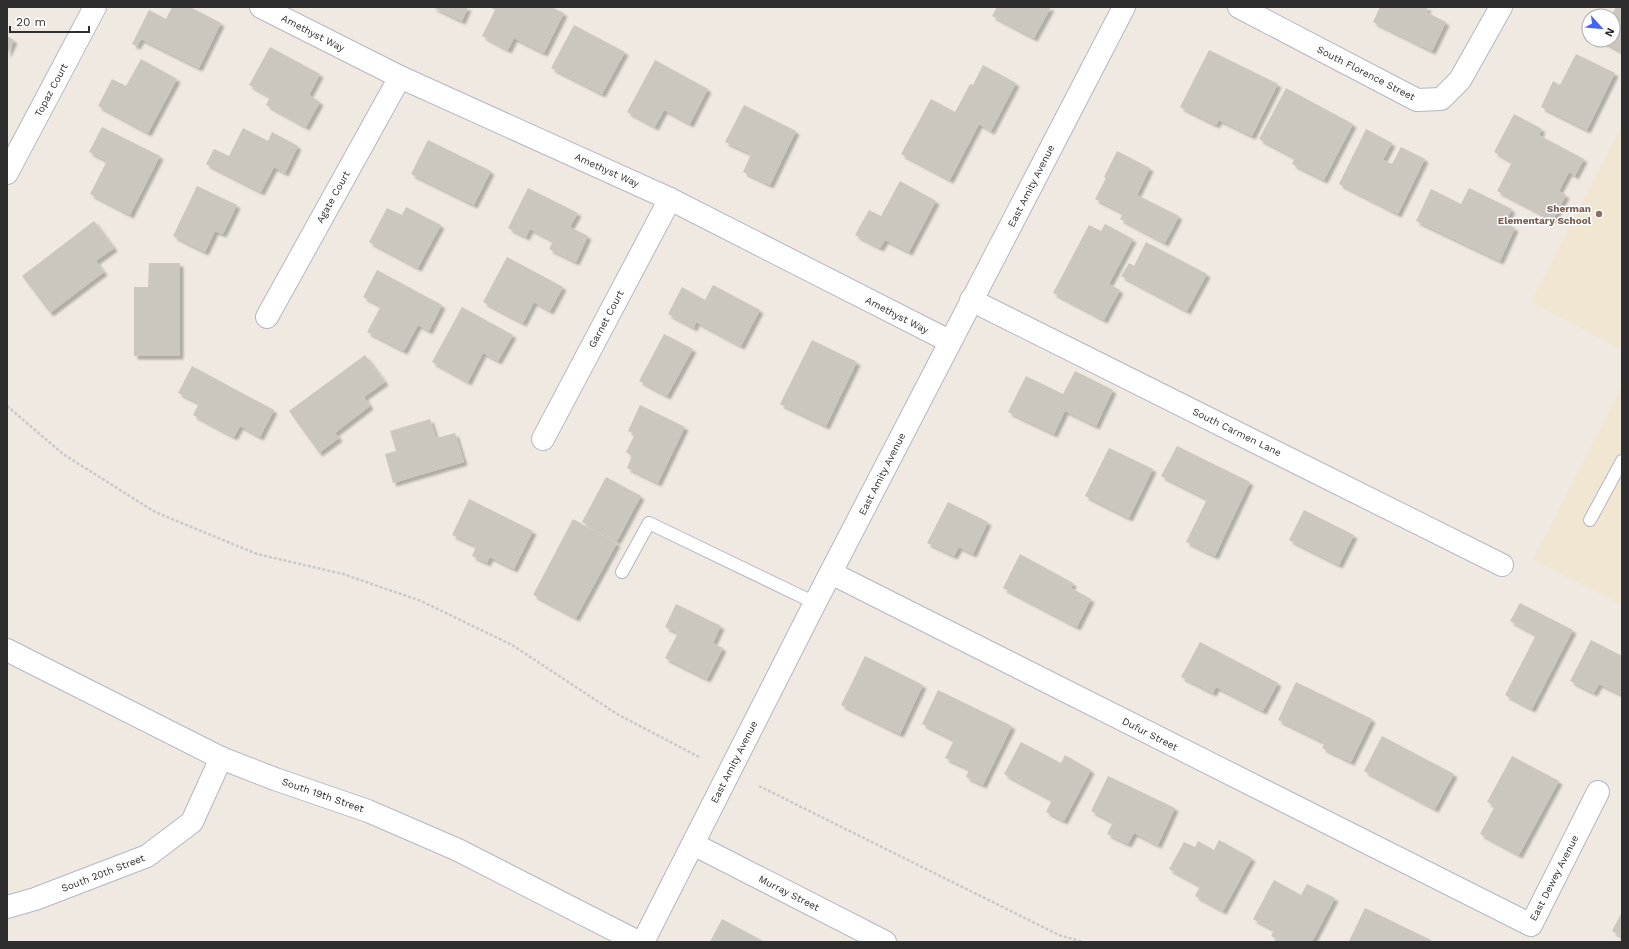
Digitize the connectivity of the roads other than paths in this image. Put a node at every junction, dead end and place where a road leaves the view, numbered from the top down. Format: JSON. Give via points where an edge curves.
{"nodes":[{"id":1,"x":96,"y":7,"type":"edge"},
{"id":2,"x":261,"y":7,"type":"edge"},
{"id":3,"x":1124,"y":7,"type":"edge"},
{"id":4,"x":1239,"y":7,"type":"edge"},
{"id":5,"x":1500,"y":7,"type":"edge"},
{"id":6,"x":400,"y":77,"type":"junction"},
{"id":7,"x":7,"y":173,"type":"edge"},
{"id":8,"x":670,"y":199,"type":"junction"},
{"id":9,"x":971,"y":300,"type":"junction"},
{"id":10,"x":267,"y":317,"type":"dead end"},
{"id":11,"x":950,"y":341,"type":"junction"},
{"id":12,"x":543,"y":439,"type":"dead end"},
{"id":13,"x":1622,"y":461,"type":"edge"},
{"id":14,"x":1590,"y":520,"type":"dead end"},
{"id":15,"x":1502,"y":565,"type":"dead end"},
{"id":16,"x":622,"y":572,"type":"dead end"},
{"id":17,"x":831,"y":572,"type":"junction"},
{"id":18,"x":815,"y":602,"type":"junction"},
{"id":19,"x":7,"y":650,"type":"edge"},
{"id":20,"x":220,"y":758,"type":"junction"},
{"id":21,"x":1598,"y":792,"type":"dead end"},
{"id":22,"x":693,"y":844,"type":"junction"},
{"id":23,"x":1469,"y":895,"type":"joint"},
{"id":24,"x":7,"y":907,"type":"edge"},
{"id":25,"x":638,"y":942,"type":"edge"},
{"id":26,"x":643,"y":942,"type":"edge"},
{"id":27,"x":885,"y":942,"type":"edge"}],
"edges":[{"from":1,"to":7,"type":"street","name":"Topaz Court"},
{"from":2,"to":6,"type":"street","name":"Amethyst Way"},
{"from":3,"to":9,"type":"street","name":"East Amity Avenue"},
{"from":4,"to":5,"type":"street","name":"South Florence Street","via":[[1417,100],[1441,99],[1460,80]]},
{"from":6,"to":8,"type":"street","name":"Amethyst Way"},
{"from":6,"to":10,"type":"street","name":"Agate Court"},
{"from":8,"to":11,"type":"street","name":"Amethyst Way"},
{"from":8,"to":12,"type":"street","name":"Garnet Court"},
{"from":9,"to":11,"type":"street","name":"East Amity Avenue"},
{"from":9,"to":15,"type":"street","name":"South Carmen Lane"},
{"from":11,"to":17,"type":"street","name":"East Amity Avenue"},
{"from":13,"to":14,"type":"lane"},
{"from":16,"to":18,"type":"lane","via":[[649,523]]},
{"from":17,"to":18,"type":"street","name":"East Amity Avenue"},
{"from":17,"to":23,"type":"street","name":"Dufur Street"},
{"from":18,"to":22,"type":"street","name":"East Amity Avenue"},
{"from":19,"to":20,"type":"street","name":"South 19th Street"},
{"from":20,"to":24,"type":"street","name":"South 20th Street","via":[[192,822],[147,856],[35,899]]},
{"from":20,"to":25,"type":"street","name":"South 19th Street","via":[[368,811],[458,850]]},
{"from":21,"to":23,"type":"street","name":"East Dewey Avenue","via":[[1531,925]]},
{"from":22,"to":26,"type":"street","name":"East Amity Avenue"},
{"from":22,"to":27,"type":"street","name":"Murray Street"}]}
